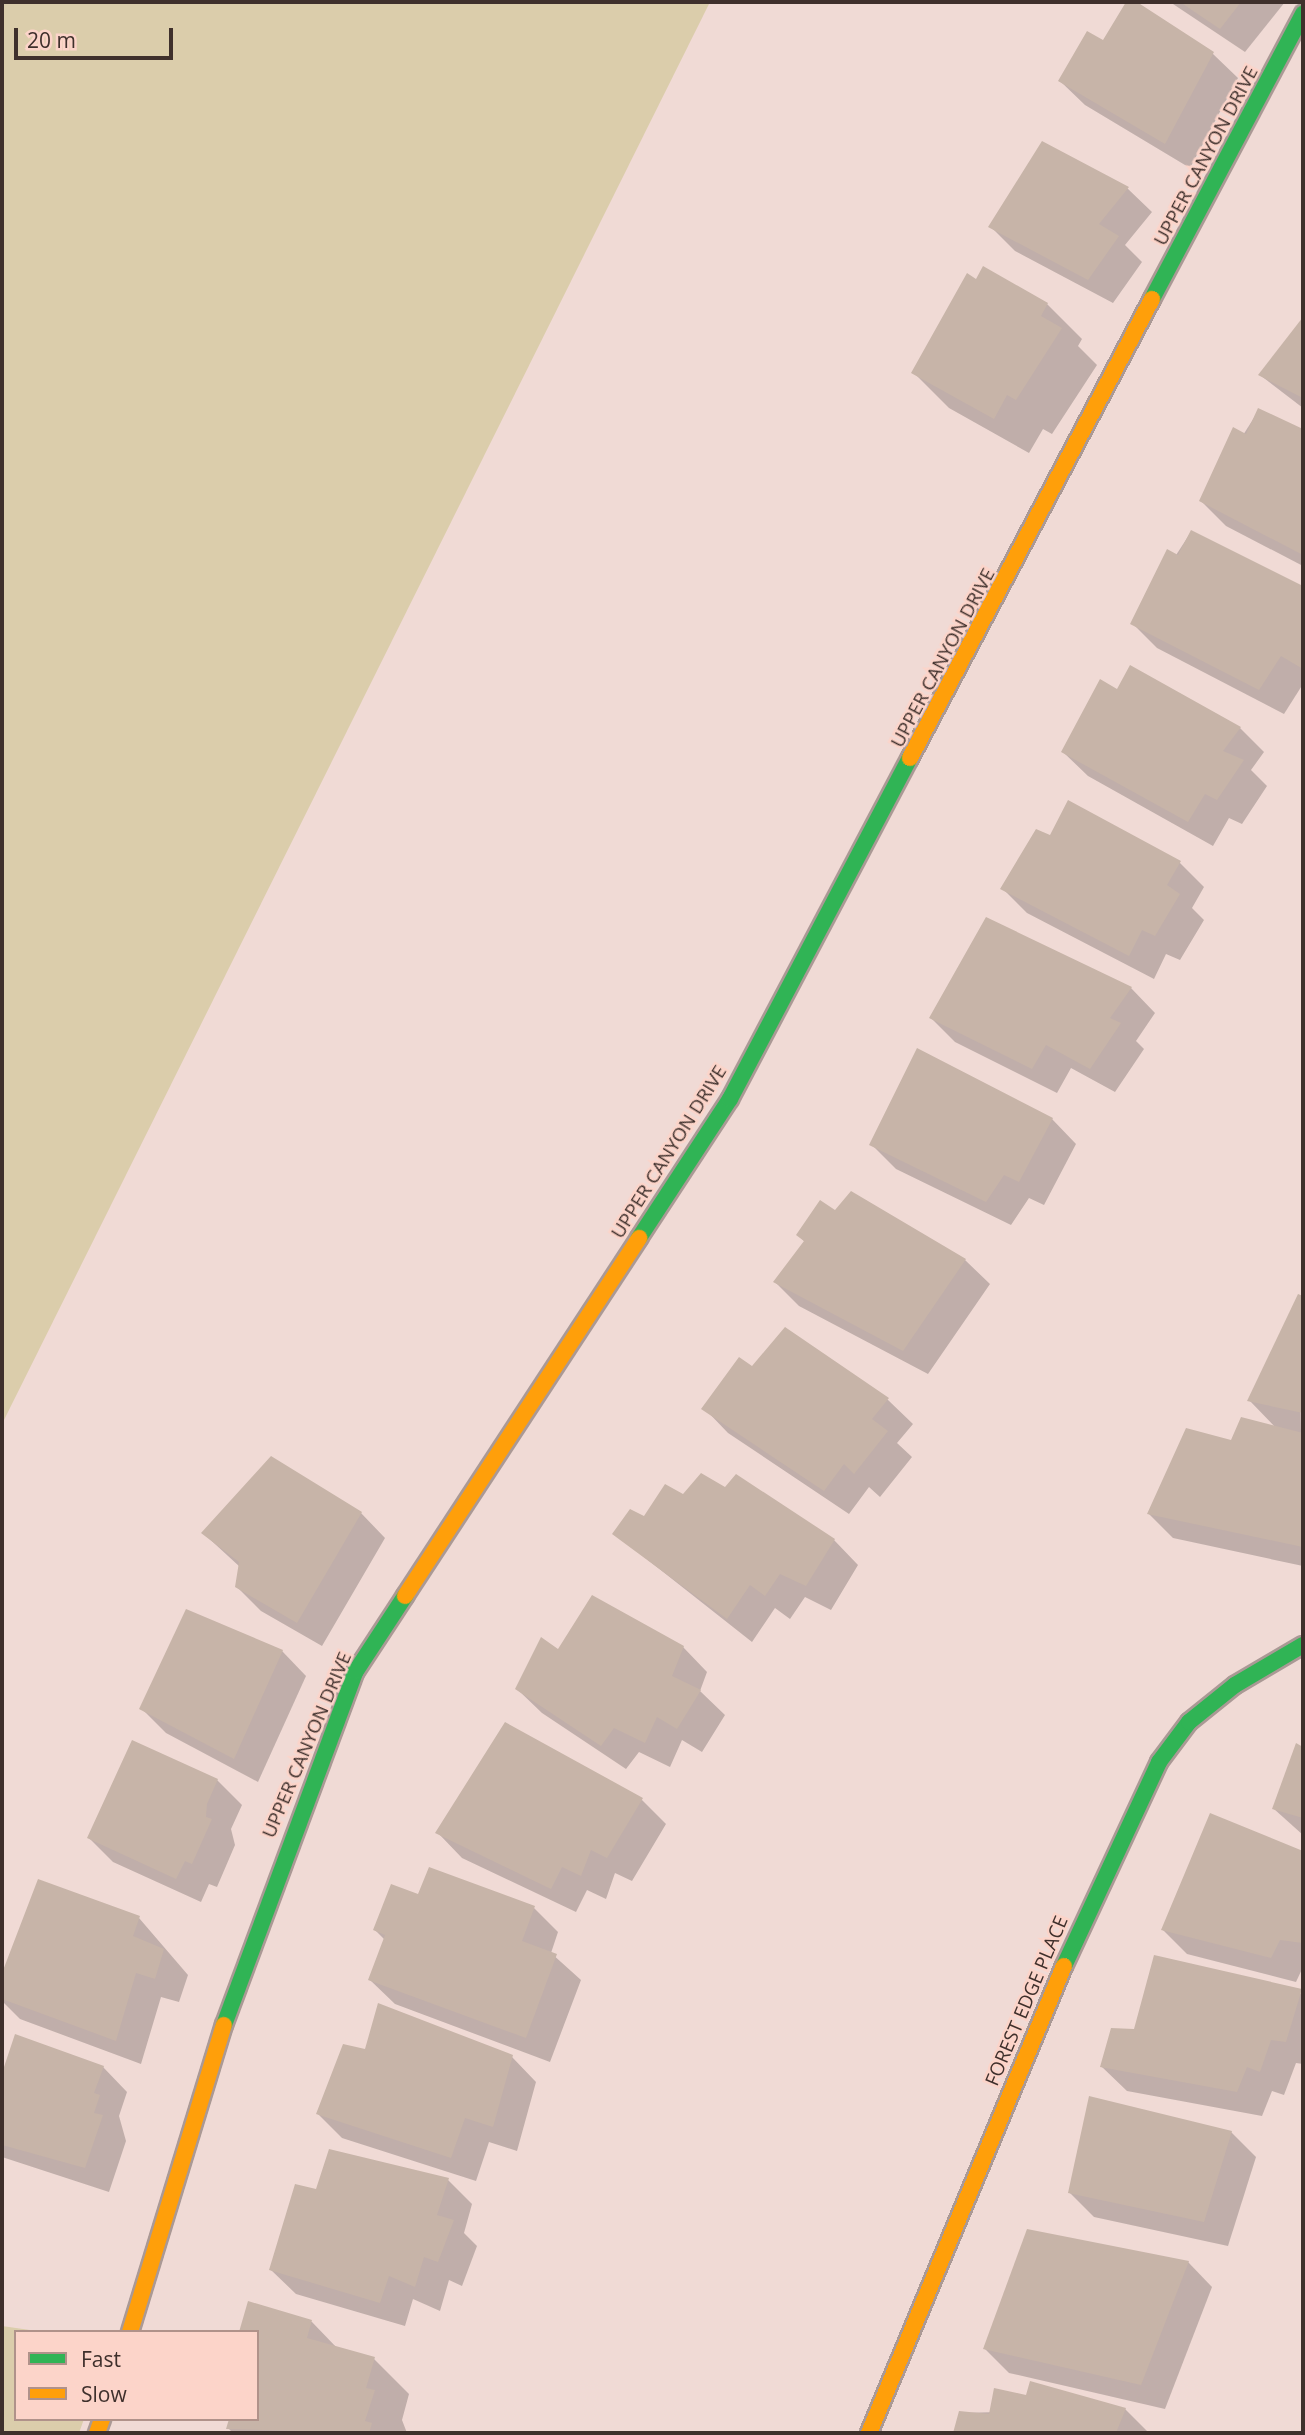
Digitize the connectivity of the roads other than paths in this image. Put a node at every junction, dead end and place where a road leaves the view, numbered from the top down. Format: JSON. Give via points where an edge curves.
{"nodes":[{"id":1,"x":1303,"y":14,"type":"edge"},
{"id":2,"x":1303,"y":1645,"type":"edge"},
{"id":3,"x":131,"y":2330,"type":"edge"},
{"id":4,"x":869,"y":2433,"type":"edge"}],
"edges":[{"from":1,"to":3,"type":"street","name":"UPPER CANYON DRIVE","via":[[730,1099],[356,1671],[244,1958]]},
{"from":2,"to":4,"type":"street","name":"FOREST EDGE PLACE","via":[[1235,1685],[1189,1722],[1159,1762],[1071,1950]]}]}
